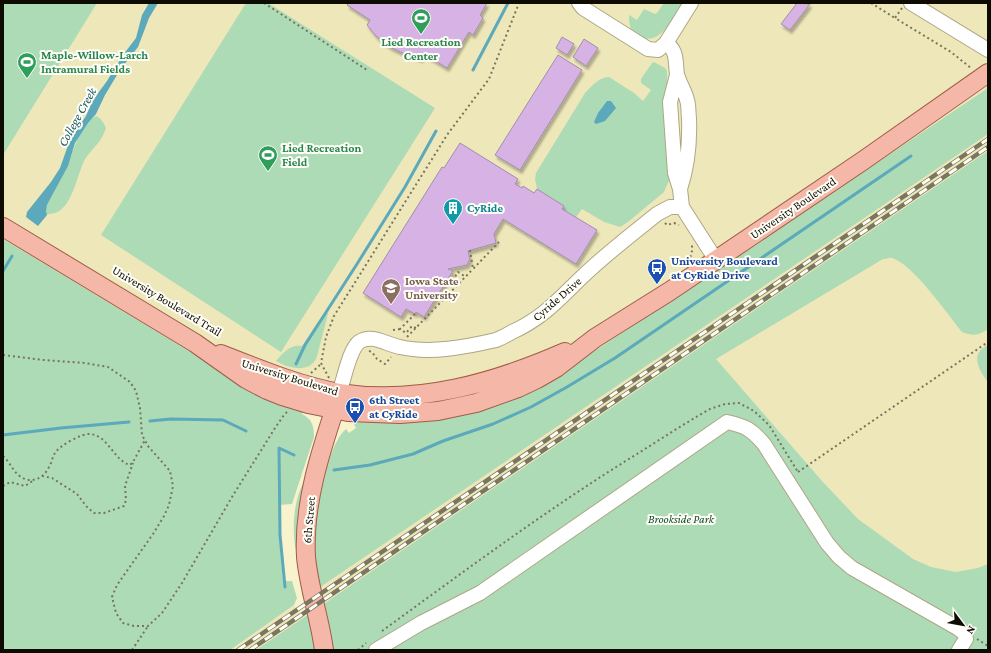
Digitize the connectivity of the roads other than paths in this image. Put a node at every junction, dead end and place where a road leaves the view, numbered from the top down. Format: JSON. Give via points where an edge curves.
{"nodes":[{"id":1,"x":579,"y":3,"type":"edge"},
{"id":2,"x":691,"y":3,"type":"edge"},
{"id":3,"x":907,"y":4,"type":"edge"},
{"id":4,"x":666,"y":43,"type":"junction"},
{"id":5,"x":988,"y":50,"type":"edge"},
{"id":6,"x":980,"y":71,"type":"edge"},
{"id":7,"x":682,"y":207,"type":"junction"},
{"id":8,"x":3,"y":227,"type":"edge"},
{"id":9,"x":716,"y":260,"type":"junction"},
{"id":10,"x":594,"y":338,"type":"junction"},
{"id":11,"x":195,"y":343,"type":"junction"},
{"id":12,"x":333,"y":385,"type":"junction"},
{"id":13,"x":334,"y":410,"type":"junction"},
{"id":14,"x":364,"y":413,"type":"junction"},
{"id":15,"x":319,"y":459,"type":"junction"},
{"id":16,"x":374,"y":645,"type":"edge"},
{"id":17,"x":324,"y":650,"type":"edge"},
{"id":18,"x":959,"y":650,"type":"edge"}],
"edges":[{"from":1,"to":4,"type":"street","via":[[648,50],[658,50]]},
{"from":2,"to":4,"type":"street"},
{"from":3,"to":5,"type":"street"},
{"from":4,"to":7,"type":"street","via":[[674,52],[677,75],[670,102],[675,174]]},
{"from":6,"to":9,"type":"main road","name":"University Boulevard","via":[[864,160]]},
{"from":7,"to":9,"type":"street"},
{"from":7,"to":12,"type":"street","name":"Cyride Drive","via":[[670,208],[657,214],[582,277],[543,314],[521,328],[498,339],[465,347],[418,350],[374,339],[365,340],[359,342]]},
{"from":8,"to":11,"type":"main road","name":"University Boulevard"},
{"from":9,"to":10,"type":"main road","name":"University Boulevard"},
{"from":10,"to":12,"type":"main road","name":"University Boulevard","via":[[511,374],[447,390],[398,396]]},
{"from":10,"to":14,"type":"main road","name":"University Boulevard","via":[[537,380],[476,403],[400,414]]},
{"from":11,"to":12,"type":"main road","name":"University Boulevard","via":[[276,375]]},
{"from":11,"to":13,"type":"main road","name":"University Boulevard","via":[[241,376],[267,390]]},
{"from":12,"to":13,"type":"main road","name":"6th Street"},
{"from":13,"to":14,"type":"main road","name":"University Boulevard"},
{"from":13,"to":15,"type":"main road","name":"6th Street"},
{"from":14,"to":15,"type":"main road","via":[[341,428]]},
{"from":15,"to":17,"type":"main road","name":"6th Street","via":[[305,534],[309,581]]},
{"from":16,"to":18,"type":"street","via":[[480,592],[727,422],[741,425],[754,432],[792,475],[827,544],[839,557],[852,568],[959,629],[965,634],[966,639]]}]}
